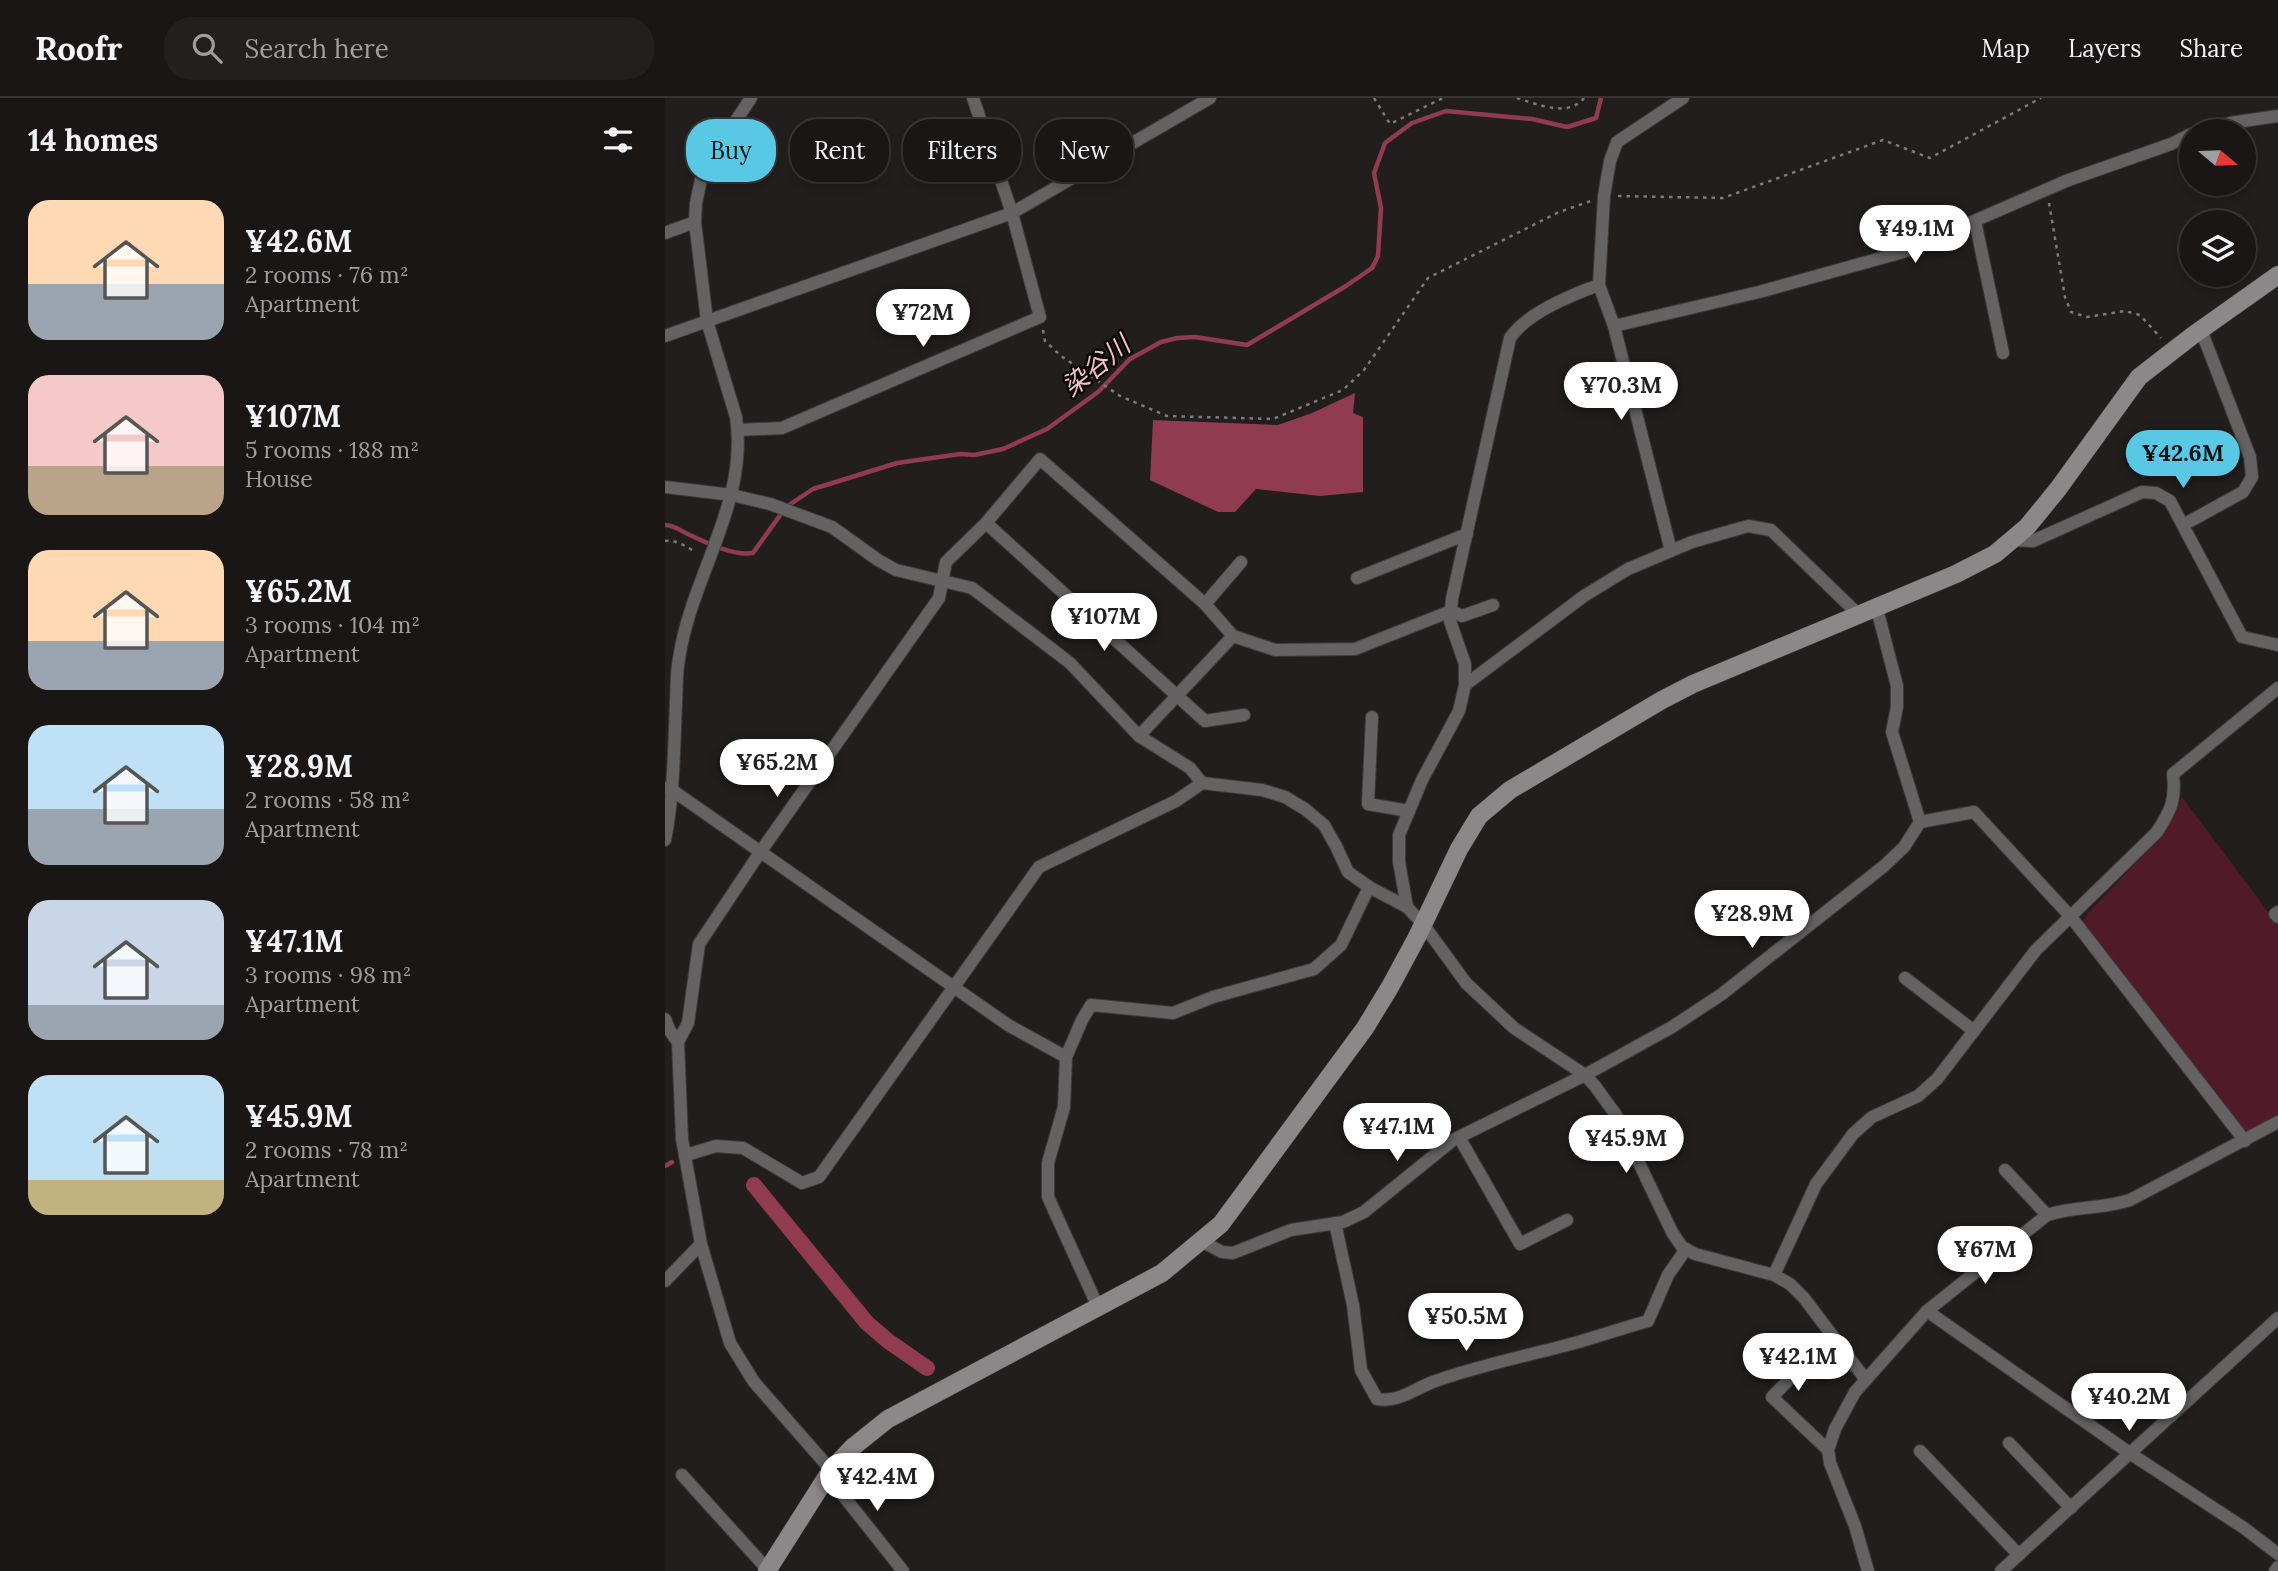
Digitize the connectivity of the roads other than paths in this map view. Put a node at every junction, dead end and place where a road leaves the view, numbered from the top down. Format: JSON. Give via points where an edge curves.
{"nodes":[{"id":1,"x":751,"y":98,"type":"edge"},
{"id":2,"x":973,"y":98,"type":"edge"},
{"id":3,"x":1210,"y":98,"type":"edge"},
{"id":4,"x":1683,"y":98,"type":"edge"},
{"id":5,"x":2278,"y":116,"type":"edge"},
{"id":6,"x":2256,"y":119,"type":"edge"},
{"id":7,"x":2179,"y":140,"type":"edge"},
{"id":8,"x":1012,"y":213,"type":"junction"},
{"id":9,"x":1975,"y":221,"type":"junction"},
{"id":10,"x":695,"y":222,"type":"junction"},
{"id":11,"x":665,"y":233,"type":"edge"},
{"id":12,"x":2278,"y":275,"type":"edge"},
{"id":13,"x":1599,"y":285,"type":"junction"},
{"id":14,"x":707,"y":321,"type":"junction"},
{"id":15,"x":1614,"y":326,"type":"junction"},
{"id":16,"x":2201,"y":330,"type":"junction"},
{"id":17,"x":665,"y":337,"type":"edge"},
{"id":18,"x":2003,"y":353,"type":"dead end"},
{"id":19,"x":738,"y":430,"type":"junction"},
{"id":20,"x":665,"y":487,"type":"edge"},
{"id":21,"x":732,"y":495,"type":"junction"},
{"id":22,"x":986,"y":523,"type":"junction"},
{"id":23,"x":2183,"y":525,"type":"junction"},
{"id":24,"x":1467,"y":534,"type":"junction"},
{"id":25,"x":2011,"y":540,"type":"junction"},
{"id":26,"x":1671,"y":551,"type":"junction"},
{"id":27,"x":1241,"y":562,"type":"dead end"},
{"id":28,"x":1356,"y":578,"type":"dead end"},
{"id":29,"x":942,"y":582,"type":"junction"},
{"id":30,"x":1205,"y":604,"type":"junction"},
{"id":31,"x":1493,"y":605,"type":"dead end"},
{"id":32,"x":1451,"y":611,"type":"junction"},
{"id":33,"x":1868,"y":612,"type":"junction"},
{"id":34,"x":1233,"y":636,"type":"junction"},
{"id":35,"x":2277,"y":643,"type":"edge"},
{"id":36,"x":1465,"y":685,"type":"junction"},
{"id":37,"x":2278,"y":688,"type":"edge"},
{"id":38,"x":1177,"y":696,"type":"junction"},
{"id":39,"x":1244,"y":715,"type":"dead end"},
{"id":40,"x":1372,"y":717,"type":"dead end"},
{"id":41,"x":1139,"y":736,"type":"junction"},
{"id":42,"x":1202,"y":783,"type":"junction"},
{"id":43,"x":669,"y":789,"type":"edge"},
{"id":44,"x":1409,"y":811,"type":"junction"},
{"id":45,"x":1920,"y":822,"type":"junction"},
{"id":46,"x":665,"y":840,"type":"edge"},
{"id":47,"x":761,"y":852,"type":"junction"},
{"id":48,"x":1369,"y":887,"type":"junction"},
{"id":49,"x":1407,"y":907,"type":"junction"},
{"id":50,"x":2278,"y":912,"type":"edge"},
{"id":51,"x":2071,"y":917,"type":"junction"},
{"id":52,"x":2278,"y":917,"type":"edge"},
{"id":53,"x":1423,"y":924,"type":"junction"},
{"id":54,"x":1905,"y":978,"type":"dead end"},
{"id":55,"x":954,"y":986,"type":"junction"},
{"id":56,"x":665,"y":1019,"type":"edge"},
{"id":57,"x":1974,"y":1031,"type":"junction"},
{"id":58,"x":678,"y":1042,"type":"junction"},
{"id":59,"x":1066,"y":1057,"type":"junction"},
{"id":60,"x":1585,"y":1075,"type":"junction"},
{"id":61,"x":2278,"y":1122,"type":"edge"},
{"id":62,"x":1459,"y":1137,"type":"junction"},
{"id":63,"x":2245,"y":1141,"type":"junction"},
{"id":64,"x":685,"y":1155,"type":"junction"},
{"id":65,"x":2005,"y":1170,"type":"dead end"},
{"id":66,"x":2047,"y":1215,"type":"junction"},
{"id":67,"x":1567,"y":1220,"type":"dead end"},
{"id":68,"x":1335,"y":1223,"type":"junction"},
{"id":69,"x":1201,"y":1241,"type":"junction"},
{"id":70,"x":701,"y":1244,"type":"junction"},
{"id":71,"x":1686,"y":1249,"type":"junction"},
{"id":72,"x":1774,"y":1275,"type":"junction"},
{"id":73,"x":665,"y":1281,"type":"edge"},
{"id":74,"x":1098,"y":1307,"type":"junction"},
{"id":75,"x":1927,"y":1311,"type":"junction"},
{"id":76,"x":2278,"y":1318,"type":"edge"},
{"id":77,"x":1832,"y":1335,"type":"junction"},
{"id":78,"x":1865,"y":1380,"type":"junction"},
{"id":79,"x":2009,"y":1443,"type":"dead end"},
{"id":80,"x":1828,"y":1450,"type":"junction"},
{"id":81,"x":1920,"y":1451,"type":"dead end"},
{"id":82,"x":2131,"y":1454,"type":"junction"},
{"id":83,"x":831,"y":1470,"type":"junction"},
{"id":84,"x":682,"y":1475,"type":"dead end"},
{"id":85,"x":2071,"y":1508,"type":"junction"},
{"id":86,"x":2278,"y":1554,"type":"edge"},
{"id":87,"x":2019,"y":1555,"type":"junction"},
{"id":88,"x":767,"y":1571,"type":"edge"},
{"id":89,"x":903,"y":1571,"type":"edge"},
{"id":90,"x":1868,"y":1571,"type":"edge"},
{"id":91,"x":2001,"y":1571,"type":"edge"}],
"edges":[{"from":1,"to":10,"type":"street","via":[[703,170]]},
{"from":2,"to":8,"type":"street"},
{"from":3,"to":8,"type":"street"},
{"from":4,"to":13,"type":"street","via":[[1617,142],[1604,196]]},
{"from":5,"to":6,"type":"street"},
{"from":7,"to":9,"type":"street"},
{"from":8,"to":14,"type":"street"},
{"from":8,"to":19,"type":"street","via":[[1040,317],[782,428]]},
{"from":9,"to":15,"type":"street","via":[[1903,252]]},
{"from":9,"to":18,"type":"street"},
{"from":10,"to":11,"type":"street"},
{"from":10,"to":14,"type":"street"},
{"from":12,"to":16,"type":"street"},
{"from":13,"to":15,"type":"street"},
{"from":13,"to":24,"type":"street","via":[[1575,293],[1518,327],[1510,338]]},
{"from":14,"to":17,"type":"street"},
{"from":14,"to":19,"type":"street"},
{"from":15,"to":26,"type":"street"},
{"from":16,"to":23,"type":"street","via":[[2250,457],[2252,477],[2243,492]]},
{"from":16,"to":25,"type":"street","via":[[2140,377],[2058,489]]},
{"from":19,"to":21,"type":"street"},
{"from":20,"to":21,"type":"street"},
{"from":21,"to":29,"type":"street","via":[[832,527],[896,570]]},
{"from":21,"to":43,"type":"street","via":[[678,660]]},
{"from":22,"to":29,"type":"street","via":[[946,562]]},
{"from":22,"to":30,"type":"street","via":[[1040,459]]},
{"from":22,"to":38,"type":"street"},
{"from":23,"to":25,"type":"street","via":[[2170,501],[2142,492],[2033,541]]},
{"from":23,"to":35,"type":"street","via":[[2242,637]]},
{"from":24,"to":28,"type":"street"},
{"from":24,"to":32,"type":"street"},
{"from":25,"to":33,"type":"street","via":[[1957,575]]},
{"from":26,"to":33,"type":"street","via":[[1748,526],[1771,530]]},
{"from":26,"to":36,"type":"street","via":[[1628,569],[1584,596]]},
{"from":27,"to":30,"type":"street"},
{"from":29,"to":41,"type":"street","via":[[972,588],[1070,663]]},
{"from":29,"to":47,"type":"street","via":[[939,598]]},
{"from":30,"to":34,"type":"street"},
{"from":31,"to":32,"type":"street","via":[[1462,616]]},
{"from":32,"to":34,"type":"street","via":[[1355,649],[1275,650]]},
{"from":32,"to":36,"type":"street","via":[[1450,621],[1465,664]]},
{"from":33,"to":45,"type":"street","via":[[1896,686],[1892,733]]},
{"from":33,"to":53,"type":"street","via":[[1661,699],[1510,790],[1479,816]]},
{"from":34,"to":38,"type":"street"},
{"from":36,"to":44,"type":"street","via":[[1459,712]]},
{"from":37,"to":51,"type":"street","via":[[2173,774],[2175,793],[2157,832]]},
{"from":38,"to":39,"type":"street","via":[[1205,721]]},
{"from":38,"to":41,"type":"street"},
{"from":40,"to":44,"type":"street","via":[[1368,804]]},
{"from":41,"to":42,"type":"street","via":[[1190,768]]},
{"from":42,"to":48,"type":"street","via":[[1262,790],[1305,809],[1324,825],[1348,872]]},
{"from":42,"to":55,"type":"street","via":[[1176,801],[1039,867]]},
{"from":43,"to":46,"type":"street"},
{"from":43,"to":47,"type":"street"},
{"from":44,"to":49,"type":"street","via":[[1399,835]]},
{"from":45,"to":51,"type":"street","via":[[1974,812]]},
{"from":45,"to":60,"type":"street","via":[[1884,866],[1721,994]]},
{"from":47,"to":55,"type":"street"},
{"from":47,"to":58,"type":"street","via":[[699,944],[688,1023]]},
{"from":48,"to":49,"type":"street"},
{"from":48,"to":59,"type":"street","via":[[1341,945],[1314,969],[1173,1013],[1091,1005]]},
{"from":49,"to":53,"type":"street"},
{"from":50,"to":52,"type":"street"},
{"from":51,"to":57,"type":"street","via":[[2036,950]]},
{"from":51,"to":63,"type":"street"},
{"from":53,"to":60,"type":"street","via":[[1466,983],[1504,1019]]},
{"from":53,"to":69,"type":"street","via":[[1365,1028],[1221,1224]]},
{"from":54,"to":57,"type":"street"},
{"from":55,"to":59,"type":"street","via":[[1008,1025]]},
{"from":55,"to":64,"type":"street","via":[[819,1177],[802,1183],[743,1148],[716,1146]]},
{"from":56,"to":58,"type":"street"},
{"from":57,"to":72,"type":"street","via":[[1918,1096],[1872,1116],[1853,1134],[1816,1184]]},
{"from":58,"to":64,"type":"street"},
{"from":59,"to":74,"type":"street","via":[[1064,1107],[1048,1163],[1048,1197]]},
{"from":60,"to":62,"type":"street"},
{"from":60,"to":71,"type":"street","via":[[1616,1115],[1672,1232]]},
{"from":61,"to":63,"type":"street"},
{"from":62,"to":67,"type":"street","via":[[1520,1244]]},
{"from":62,"to":68,"type":"street","via":[[1363,1212]]},
{"from":63,"to":66,"type":"street","via":[[2130,1200]]},
{"from":64,"to":70,"type":"street"},
{"from":65,"to":66,"type":"street"},
{"from":66,"to":75,"type":"street"},
{"from":68,"to":69,"type":"street","via":[[1291,1230],[1233,1253]]},
{"from":68,"to":71,"type":"street","via":[[1361,1370],[1377,1399],[1385,1400],[1462,1372],[1648,1321],[1668,1275]]},
{"from":69,"to":74,"type":"street","via":[[1162,1273]]},
{"from":70,"to":73,"type":"street"},
{"from":70,"to":83,"type":"street","via":[[730,1343],[754,1382]]},
{"from":71,"to":72,"type":"street"},
{"from":72,"to":77,"type":"street","via":[[1798,1290]]},
{"from":74,"to":83,"type":"street","via":[[888,1419]]},
{"from":75,"to":78,"type":"street"},
{"from":75,"to":82,"type":"street"},
{"from":76,"to":82,"type":"street"},
{"from":77,"to":78,"type":"street"},
{"from":77,"to":80,"type":"street","via":[[1772,1397]]},
{"from":78,"to":80,"type":"street","via":[[1835,1429]]},
{"from":79,"to":85,"type":"street"},
{"from":80,"to":90,"type":"street"},
{"from":81,"to":87,"type":"street"},
{"from":82,"to":85,"type":"street"},
{"from":82,"to":86,"type":"street"},
{"from":83,"to":88,"type":"street"},
{"from":83,"to":89,"type":"street","via":[[838,1489]]},
{"from":84,"to":88,"type":"street"},
{"from":85,"to":87,"type":"street"},
{"from":87,"to":91,"type":"street"}]}
